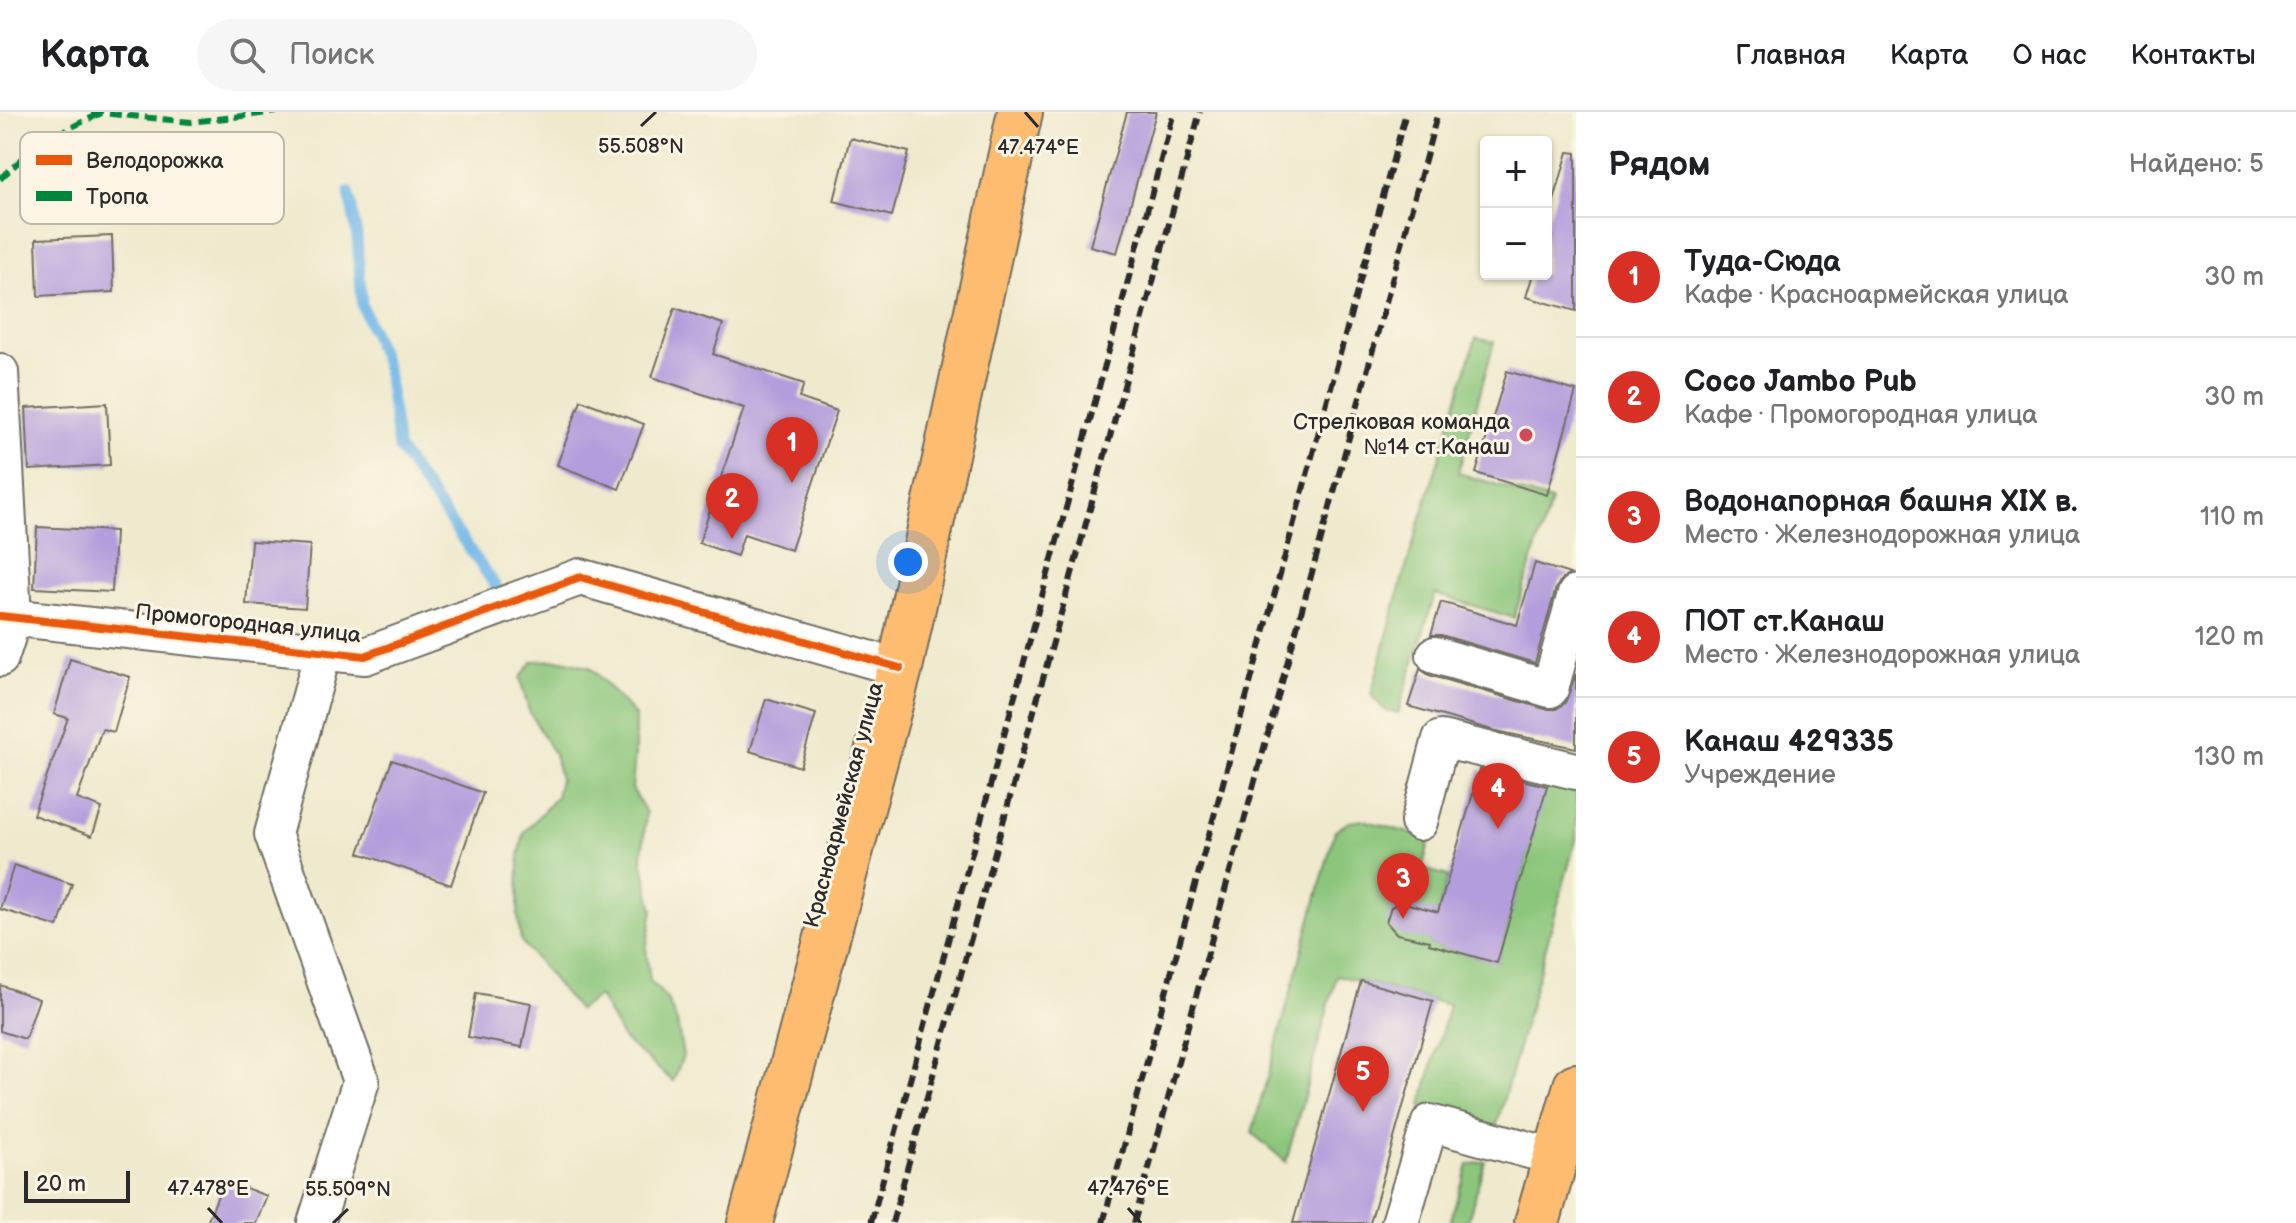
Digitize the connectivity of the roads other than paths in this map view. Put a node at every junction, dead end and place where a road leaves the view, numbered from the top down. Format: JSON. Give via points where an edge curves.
{"nodes":[{"id":1,"x":1020,"y":112,"type":"edge"},
{"id":2,"x":0,"y":372,"type":"edge"},
{"id":3,"x":1576,"y":594,"type":"edge"},
{"id":4,"x":6,"y":617,"type":"edge"},
{"id":5,"x":323,"y":652,"type":"junction"},
{"id":6,"x":1435,"y":655,"type":"dead end"},
{"id":7,"x":0,"y":658,"type":"edge"},
{"id":8,"x":900,"y":668,"type":"junction"},
{"id":9,"x":1576,"y":771,"type":"edge"},
{"id":10,"x":1419,"y":822,"type":"dead end"},
{"id":11,"x":1576,"y":1086,"type":"edge"},
{"id":12,"x":1560,"y":1169,"type":"edge"},
{"id":13,"x":316,"y":1223,"type":"edge"},
{"id":14,"x":750,"y":1223,"type":"edge"},
{"id":15,"x":1400,"y":1223,"type":"edge"},
{"id":16,"x":1537,"y":1223,"type":"edge"}],
"edges":[{"from":1,"to":8,"type":"main road","name":"Красноармейская улица"},
{"from":2,"to":4,"type":"street"},
{"from":3,"to":6,"type":"street","via":[[1550,689]]},
{"from":4,"to":5,"type":"street","name":"Промогородная улица"},
{"from":4,"to":7,"type":"street"},
{"from":5,"to":8,"type":"street","name":"Промогородная улица","via":[[365,656],[580,577]]},
{"from":5,"to":13,"type":"street","via":[[273,834],[361,1081]]},
{"from":8,"to":14,"type":"main road","name":"Красноармейская улица"},
{"from":9,"to":10,"type":"street","via":[[1441,739]]},
{"from":11,"to":12,"type":"main road"},
{"from":12,"to":15,"type":"street","via":[[1430,1123]]},
{"from":12,"to":16,"type":"main road"}]}
